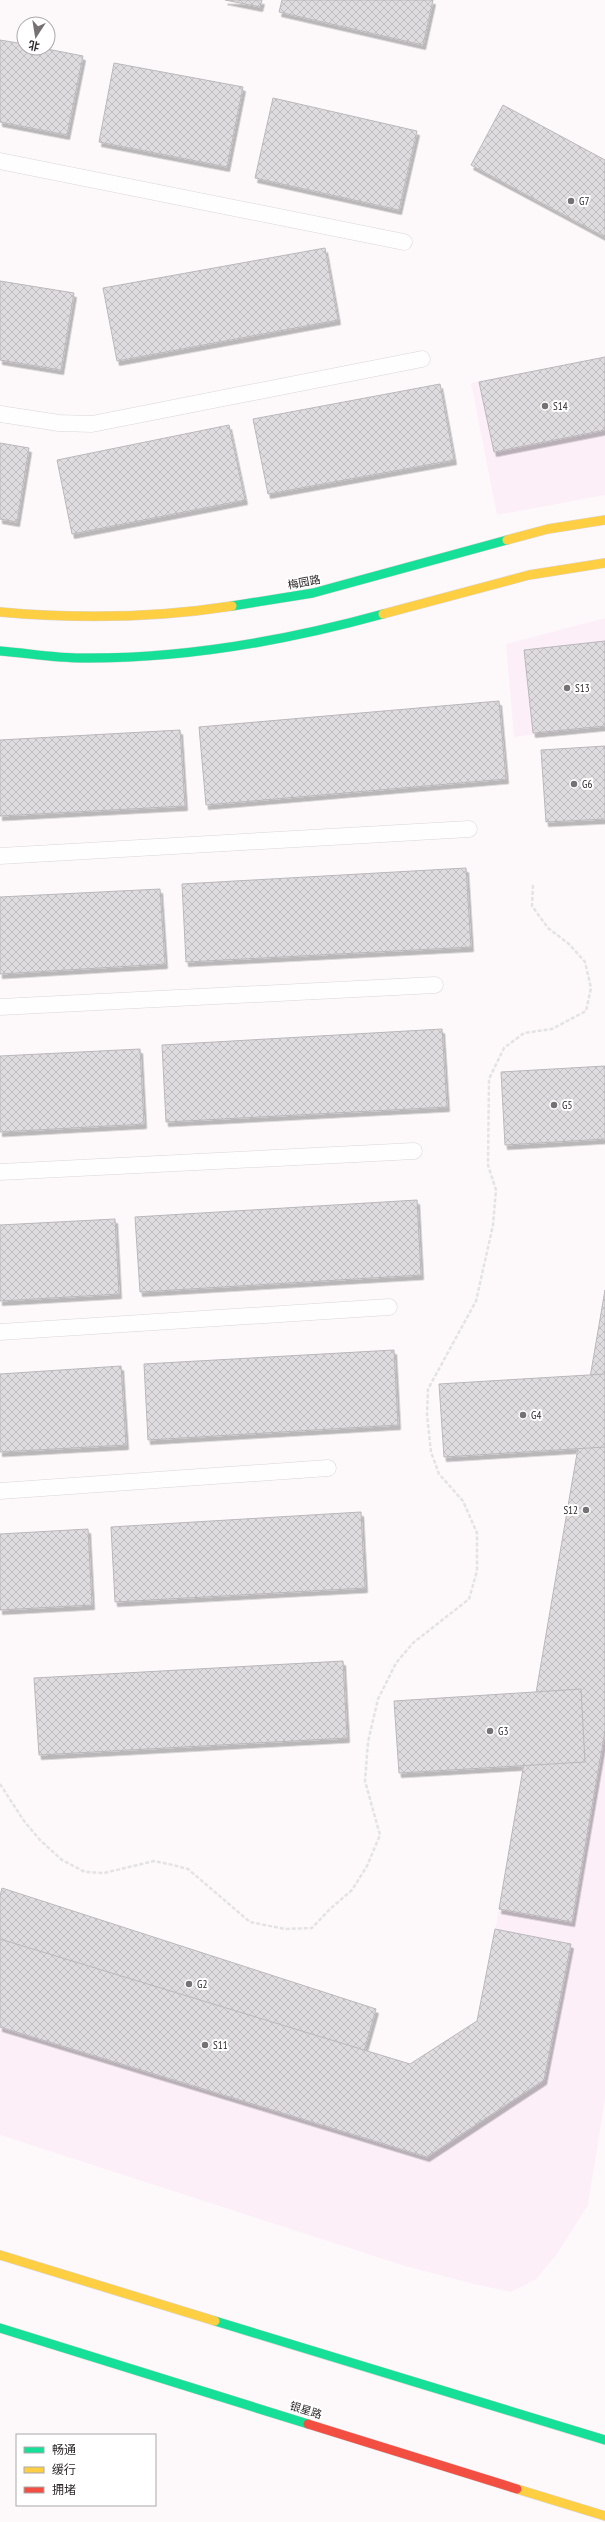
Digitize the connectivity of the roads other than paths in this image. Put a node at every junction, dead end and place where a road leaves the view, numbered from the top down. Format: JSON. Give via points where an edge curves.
{"nodes":[{"id":1,"x":0,"y":161,"type":"edge"},
{"id":2,"x":404,"y":242,"type":"dead end"},
{"id":3,"x":422,"y":359,"type":"dead end"},
{"id":4,"x":0,"y":414,"type":"edge"},
{"id":5,"x":605,"y":520,"type":"edge"},
{"id":6,"x":605,"y":563,"type":"edge"},
{"id":7,"x":0,"y":612,"type":"edge"},
{"id":8,"x":0,"y":651,"type":"edge"},
{"id":9,"x":469,"y":829,"type":"dead end"},
{"id":10,"x":0,"y":856,"type":"edge"},
{"id":11,"x":435,"y":985,"type":"dead end"},
{"id":12,"x":0,"y":1007,"type":"edge"},
{"id":13,"x":414,"y":1151,"type":"dead end"},
{"id":14,"x":0,"y":1172,"type":"edge"},
{"id":15,"x":389,"y":1307,"type":"dead end"},
{"id":16,"x":0,"y":1332,"type":"edge"},
{"id":17,"x":328,"y":1468,"type":"dead end"},
{"id":18,"x":0,"y":1491,"type":"edge"},
{"id":19,"x":0,"y":2255,"type":"edge"},
{"id":20,"x":0,"y":2328,"type":"edge"},
{"id":21,"x":605,"y":2440,"type":"edge"},
{"id":22,"x":605,"y":2516,"type":"edge"}],
"edges":[{"from":1,"to":2,"type":"lane"},
{"from":3,"to":4,"type":"lane","via":[[92,424],[59,423]]},
{"from":5,"to":7,"type":"main road","name":"梅园路","via":[[548,529],[313,593],[232,606],[138,615],[55,617]]},
{"from":6,"to":8,"type":"main road","via":[[529,576],[329,629],[256,644],[165,654],[82,658]]},
{"from":9,"to":10,"type":"lane"},
{"from":11,"to":12,"type":"lane"},
{"from":13,"to":14,"type":"lane"},
{"from":15,"to":16,"type":"lane"},
{"from":17,"to":18,"type":"lane"},
{"from":19,"to":21,"type":"main road"},
{"from":20,"to":22,"type":"main road","name":"银星路"}]}
